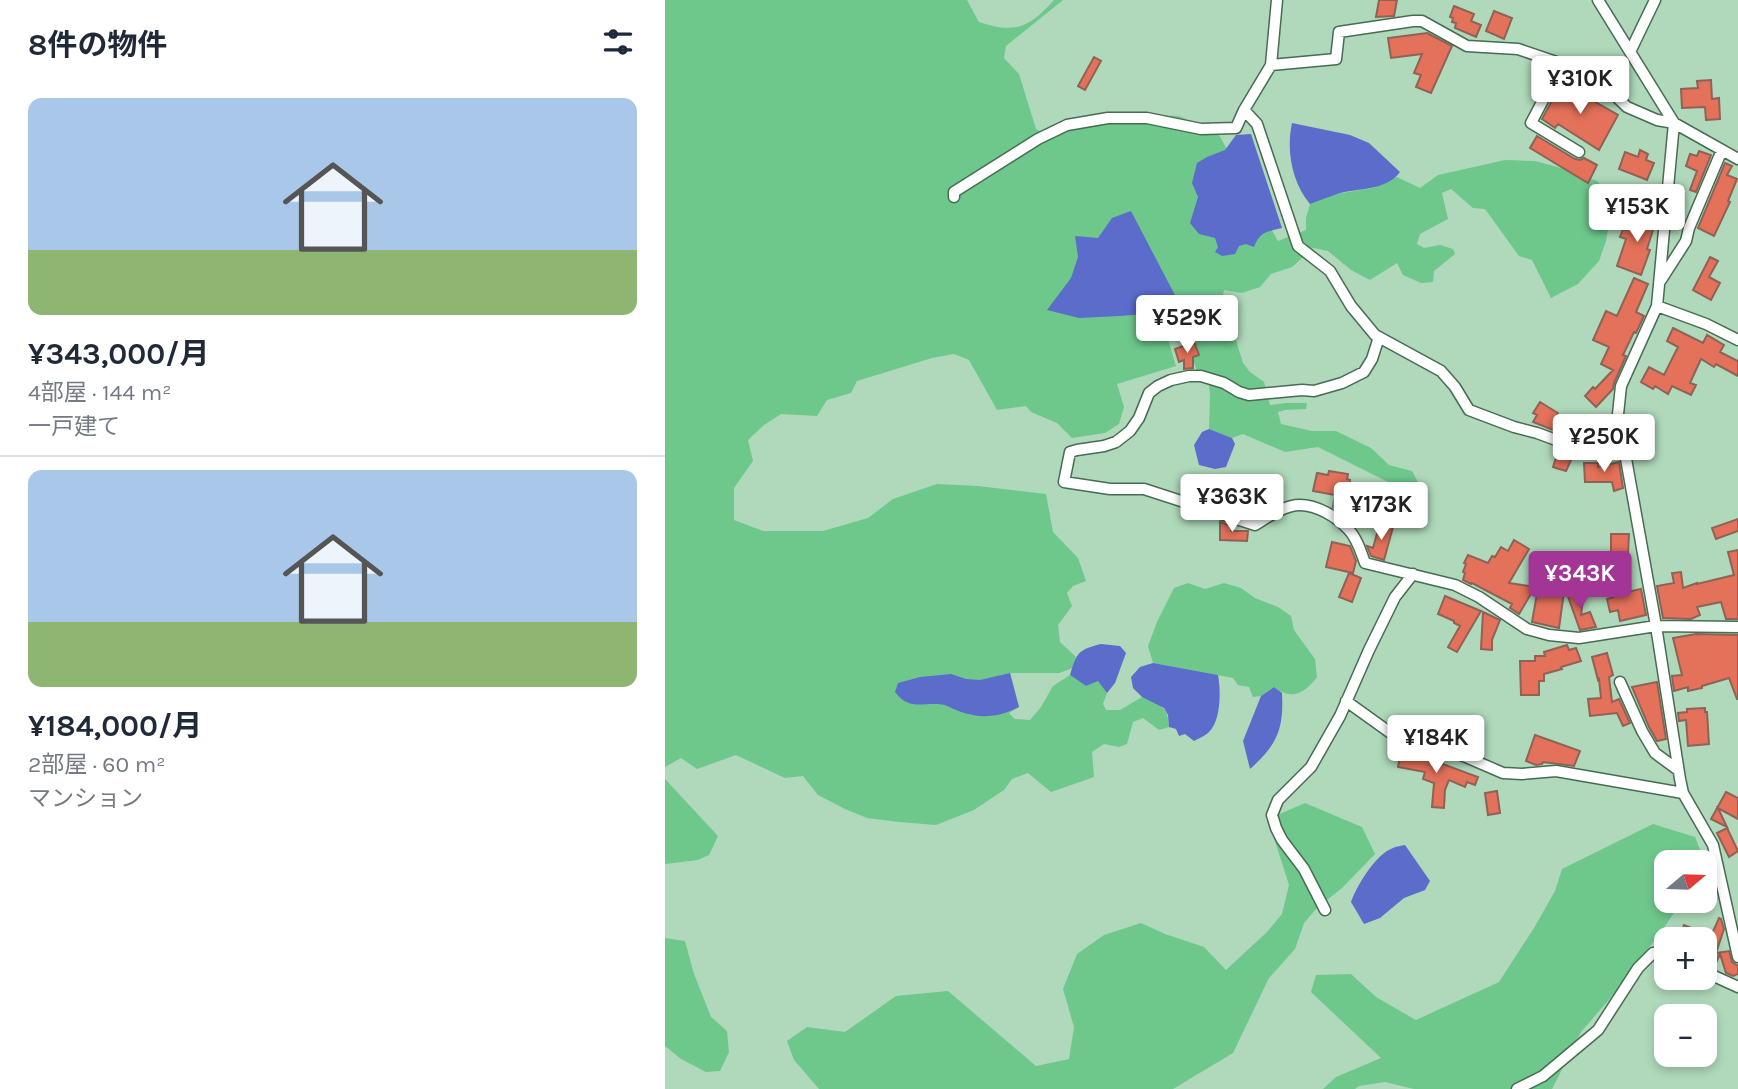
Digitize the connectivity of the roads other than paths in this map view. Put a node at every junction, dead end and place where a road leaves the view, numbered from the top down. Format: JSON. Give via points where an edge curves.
{"nodes":[{"id":1,"x":1277,"y":0,"type":"edge"},
{"id":2,"x":1598,"y":0,"type":"edge"},
{"id":3,"x":1654,"y":0,"type":"edge"},
{"id":4,"x":1630,"y":52,"type":"junction"},
{"id":5,"x":1562,"y":64,"type":"junction"},
{"id":6,"x":1271,"y":65,"type":"junction"},
{"id":7,"x":1244,"y":110,"type":"junction"},
{"id":8,"x":1674,"y":123,"type":"junction"},
{"id":9,"x":1722,"y":150,"type":"junction"},
{"id":10,"x":1580,"y":152,"type":"dead end"},
{"id":11,"x":1738,"y":159,"type":"edge"},
{"id":12,"x":954,"y":197,"type":"dead end"},
{"id":13,"x":1660,"y":283,"type":"junction"},
{"id":14,"x":1657,"y":306,"type":"junction"},
{"id":15,"x":1379,"y":337,"type":"junction"},
{"id":16,"x":1738,"y":340,"type":"edge"},
{"id":17,"x":1623,"y":445,"type":"junction"},
{"id":18,"x":1413,"y":574,"type":"junction"},
{"id":19,"x":1655,"y":626,"type":"junction"},
{"id":20,"x":1738,"y":627,"type":"edge"},
{"id":21,"x":1620,"y":682,"type":"dead end"},
{"id":22,"x":1346,"y":701,"type":"junction"},
{"id":23,"x":1678,"y":770,"type":"junction"},
{"id":24,"x":1683,"y":793,"type":"junction"},
{"id":25,"x":1325,"y":910,"type":"dead end"},
{"id":26,"x":1654,"y":953,"type":"edge"},
{"id":27,"x":1738,"y":957,"type":"edge"},
{"id":28,"x":1717,"y":977,"type":"edge"},
{"id":29,"x":1738,"y":987,"type":"edge"},
{"id":30,"x":1517,"y":1089,"type":"edge"}],
"edges":[{"from":1,"to":6,"type":"street"},
{"from":2,"to":4,"type":"street"},
{"from":3,"to":4,"type":"street"},
{"from":4,"to":8,"type":"street"},
{"from":5,"to":6,"type":"street","via":[[1518,49],[1467,46],[1422,21],[1413,21],[1339,32],[1336,59]]},
{"from":5,"to":8,"type":"street","via":[[1600,81],[1627,107]]},
{"from":5,"to":10,"type":"street","via":[[1531,123]]},
{"from":6,"to":7,"type":"street"},
{"from":7,"to":12,"type":"street","via":[[1236,128],[1201,129],[1147,118],[1067,125],[954,192]]},
{"from":7,"to":15,"type":"street","via":[[1257,124],[1298,246],[1330,271],[1350,306]]},
{"from":8,"to":9,"type":"street"},
{"from":8,"to":13,"type":"street"},
{"from":9,"to":11,"type":"street"},
{"from":9,"to":13,"type":"street","via":[[1686,241]]},
{"from":13,"to":14,"type":"street"},
{"from":14,"to":16,"type":"street"},
{"from":14,"to":17,"type":"street","via":[[1621,386],[1618,414]]},
{"from":15,"to":17,"type":"street","via":[[1441,371],[1469,410],[1581,449]]},
{"from":15,"to":18,"type":"street","via":[[1364,372],[1314,391],[1249,395],[1201,376],[1157,386],[1149,393],[1139,418],[1116,442],[1070,452],[1064,482],[1145,489],[1255,524],[1280,510],[1313,507],[1348,529],[1365,563]]},
{"from":17,"to":19,"type":"street"},
{"from":18,"to":19,"type":"street","via":[[1455,585],[1527,629],[1549,635],[1579,638]]},
{"from":18,"to":22,"type":"street","via":[[1395,597]]},
{"from":19,"to":20,"type":"street"},
{"from":19,"to":23,"type":"street"},
{"from":21,"to":23,"type":"street","via":[[1655,753]]},
{"from":22,"to":24,"type":"street","via":[[1392,734],[1418,739],[1503,773],[1556,771]]},
{"from":22,"to":25,"type":"street","via":[[1311,767],[1278,800],[1272,815]]},
{"from":23,"to":24,"type":"street"},
{"from":24,"to":27,"type":"street","via":[[1713,845]]},
{"from":26,"to":30,"type":"street","via":[[1638,968],[1598,1030],[1543,1076]]},
{"from":28,"to":29,"type":"street"}]}
